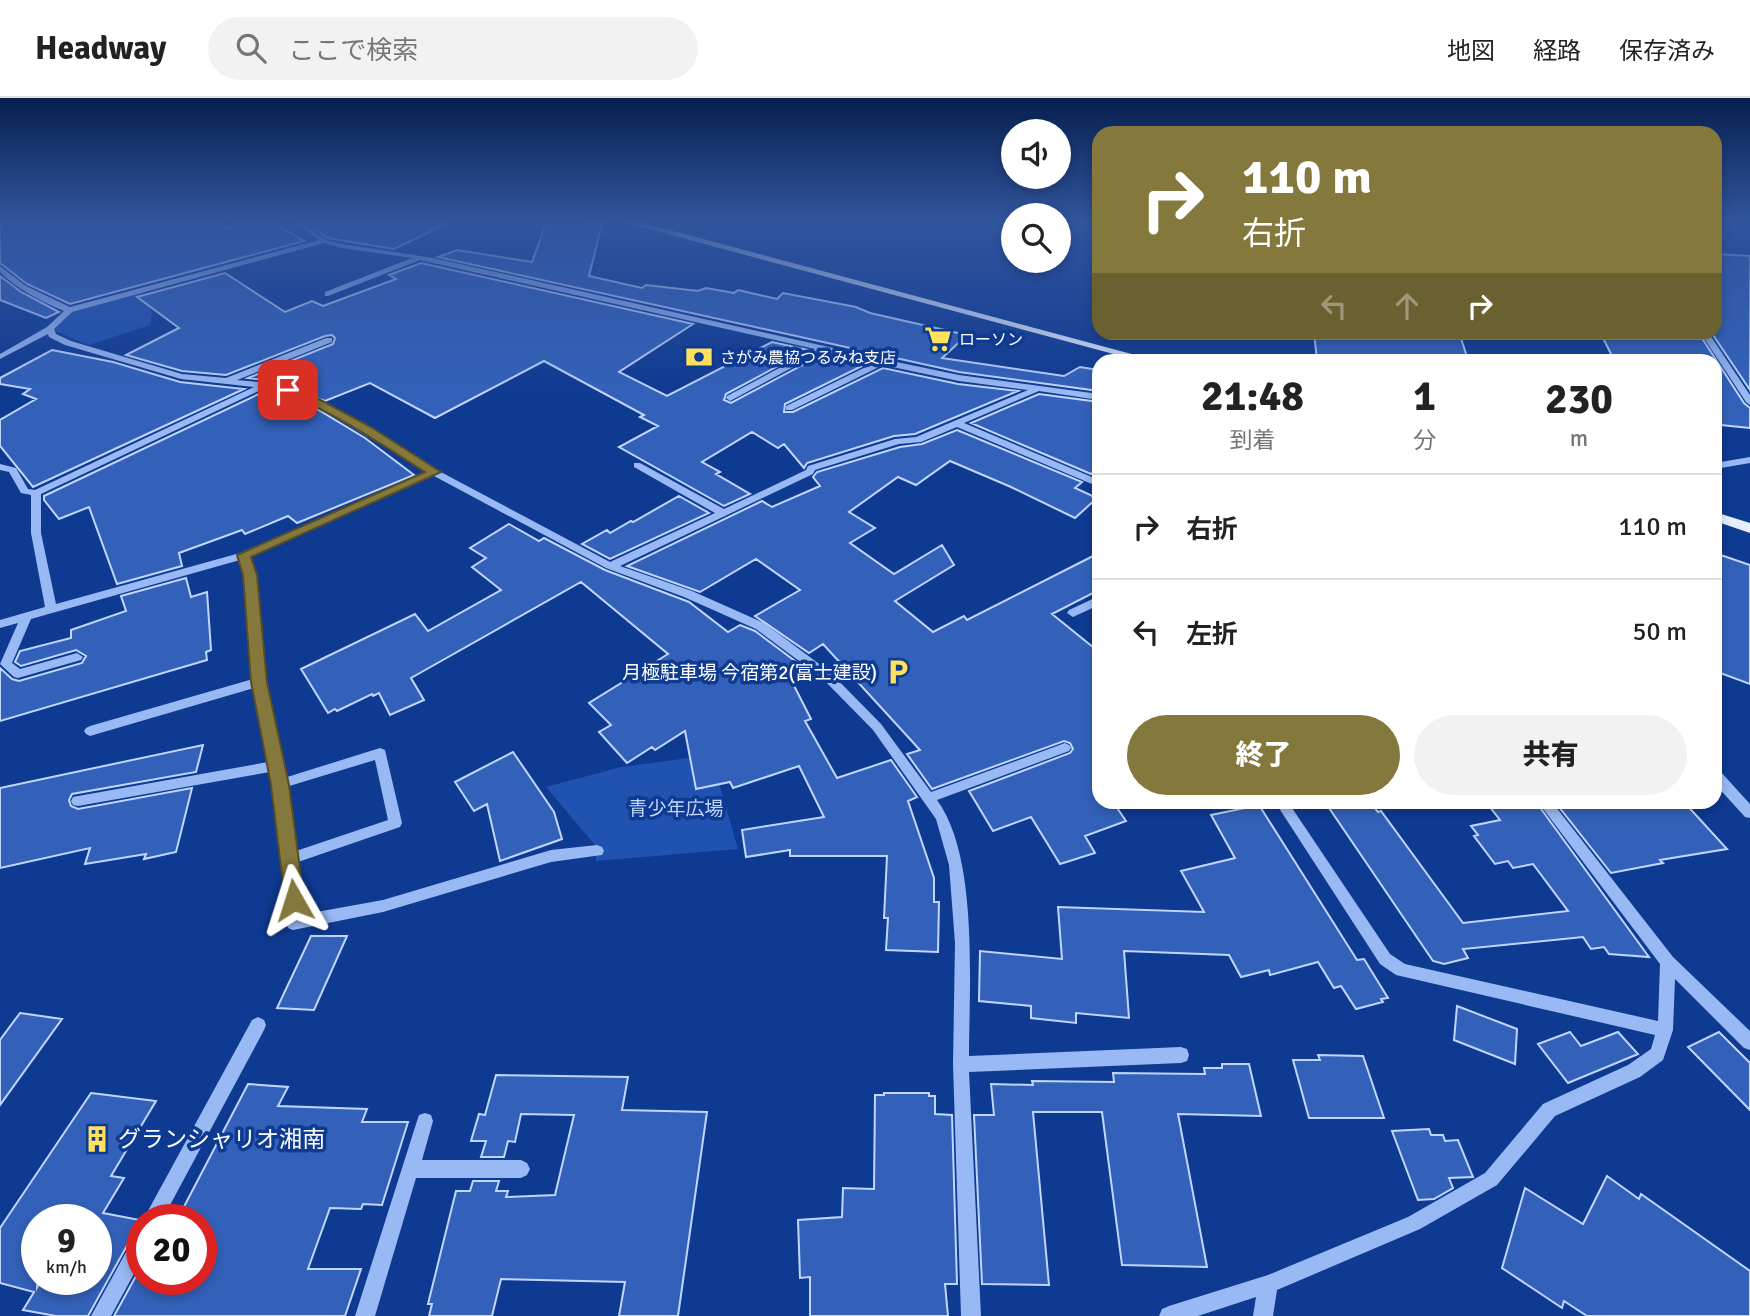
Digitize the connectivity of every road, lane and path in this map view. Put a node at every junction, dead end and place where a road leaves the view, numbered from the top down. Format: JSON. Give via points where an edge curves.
{"nodes":[{"id":1,"x":10,"y":279,"type":"edge"},
{"id":2,"x":184,"y":279,"type":"edge"},
{"id":3,"x":365,"y":279,"type":"edge"},
{"id":4,"x":511,"y":279,"type":"edge"},
{"id":5,"x":842,"y":279,"type":"edge"},
{"id":6,"x":328,"y":293,"type":"dead end"},
{"id":7,"x":69,"y":310,"type":"junction"},
{"id":8,"x":50,"y":329,"type":"junction"},
{"id":9,"x":329,"y":340,"type":"dead end"},
{"id":10,"x":821,"y":349,"type":"junction"},
{"id":11,"x":1125,"y":354,"type":"edge"},
{"id":12,"x":0,"y":357,"type":"edge"},
{"id":13,"x":1722,"y":359,"type":"edge"},
{"id":14,"x":882,"y":362,"type":"junction"},
{"id":15,"x":225,"y":382,"type":"junction"},
{"id":16,"x":262,"y":386,"type":"junction"},
{"id":17,"x":1037,"y":389,"type":"junction"},
{"id":18,"x":1092,"y":396,"type":"edge"},
{"id":19,"x":730,"y":398,"type":"dead end"},
{"id":20,"x":1750,"y":402,"type":"edge"},
{"id":21,"x":789,"y":408,"type":"dead end"},
{"id":22,"x":958,"y":424,"type":"junction"},
{"id":23,"x":1750,"y":460,"type":"edge"},
{"id":24,"x":637,"y":465,"type":"dead end"},
{"id":25,"x":1722,"y":465,"type":"edge"},
{"id":26,"x":0,"y":467,"type":"edge"},
{"id":27,"x":434,"y":472,"type":"junction"},
{"id":28,"x":1092,"y":481,"type":"edge"},
{"id":29,"x":36,"y":493,"type":"junction"},
{"id":30,"x":722,"y":512,"type":"junction"},
{"id":31,"x":1722,"y":518,"type":"edge"},
{"id":32,"x":1750,"y":528,"type":"edge"},
{"id":33,"x":244,"y":555,"type":"junction"},
{"id":34,"x":610,"y":566,"type":"junction"},
{"id":35,"x":1092,"y":604,"type":"edge"},
{"id":36,"x":51,"y":608,"type":"junction"},
{"id":37,"x":1073,"y":613,"type":"dead end"},
{"id":38,"x":27,"y":616,"type":"junction"},
{"id":39,"x":0,"y":624,"type":"edge"},
{"id":40,"x":77,"y":657,"type":"dead end"},
{"id":41,"x":259,"y":682,"type":"junction"},
{"id":42,"x":90,"y":731,"type":"dead end"},
{"id":43,"x":1065,"y":748,"type":"dead end"},
{"id":44,"x":275,"y":766,"type":"junction"},
{"id":45,"x":1722,"y":783,"type":"edge"},
{"id":46,"x":280,"y":785,"type":"junction"},
{"id":47,"x":929,"y":798,"type":"junction"},
{"id":48,"x":78,"y":801,"type":"dead end"},
{"id":49,"x":1286,"y":809,"type":"edge"},
{"id":50,"x":1550,"y":809,"type":"edge"},
{"id":51,"x":1750,"y":813,"type":"edge"},
{"id":52,"x":597,"y":852,"type":"dead end"},
{"id":53,"x":290,"y":859,"type":"junction"},
{"id":54,"x":1668,"y":962,"type":"junction"},
{"id":55,"x":258,"y":1025,"type":"dead end"},
{"id":56,"x":1665,"y":1030,"type":"junction"},
{"id":57,"x":1750,"y":1042,"type":"edge"},
{"id":58,"x":1181,"y":1055,"type":"dead end"},
{"id":59,"x":961,"y":1064,"type":"junction"},
{"id":60,"x":425,"y":1121,"type":"dead end"},
{"id":61,"x":410,"y":1169,"type":"junction"},
{"id":62,"x":521,"y":1169,"type":"dead end"},
{"id":63,"x":161,"y":1204,"type":"edge"},
{"id":64,"x":126,"y":1270,"type":"edge"},
{"id":65,"x":1268,"y":1284,"type":"junction"},
{"id":66,"x":101,"y":1316,"type":"edge"},
{"id":67,"x":365,"y":1316,"type":"edge"},
{"id":68,"x":971,"y":1316,"type":"edge"},
{"id":69,"x":1169,"y":1316,"type":"edge"},
{"id":70,"x":1263,"y":1316,"type":"edge"}],
"edges":[{"from":1,"to":7,"type":"street"},
{"from":2,"to":7,"type":"street"},
{"from":3,"to":6,"type":"street"},
{"from":4,"to":10,"type":"street"},
{"from":5,"to":11,"type":"main road"},
{"from":7,"to":8,"type":"street"},
{"from":8,"to":12,"type":"street"},
{"from":8,"to":15,"type":"street","via":[[52,335],[68,343],[99,353],[181,376]]},
{"from":9,"to":15,"type":"street"},
{"from":10,"to":14,"type":"street"},
{"from":10,"to":19,"type":"street"},
{"from":13,"to":20,"type":"street"},
{"from":14,"to":17,"type":"street"},
{"from":14,"to":21,"type":"street"},
{"from":15,"to":16,"type":"street"},
{"from":16,"to":27,"type":"street","via":[[311,399]]},
{"from":16,"to":29,"type":"street"},
{"from":17,"to":18,"type":"street"},
{"from":17,"to":22,"type":"street"},
{"from":22,"to":28,"type":"street"},
{"from":22,"to":30,"type":"street","via":[[918,440],[898,441],[811,468]]},
{"from":23,"to":25,"type":"street"},
{"from":24,"to":30,"type":"street"},
{"from":26,"to":29,"type":"street","via":[[13,470],[24,491]]},
{"from":27,"to":33,"type":"street"},
{"from":27,"to":34,"type":"street"},
{"from":29,"to":36,"type":"street","via":[[36,533]]},
{"from":30,"to":34,"type":"street"},
{"from":31,"to":32,"type":"main road"},
{"from":33,"to":36,"type":"street"},
{"from":33,"to":41,"type":"street","via":[[250,575]]},
{"from":34,"to":47,"type":"street","via":[[760,626],[820,670],[888,739]]},
{"from":35,"to":37,"type":"street"},
{"from":36,"to":38,"type":"street"},
{"from":38,"to":39,"type":"street"},
{"from":38,"to":40,"type":"street","via":[[6,664],[18,674]]},
{"from":41,"to":42,"type":"street"},
{"from":41,"to":44,"type":"street"},
{"from":43,"to":47,"type":"street"},
{"from":44,"to":46,"type":"street"},
{"from":44,"to":48,"type":"street"},
{"from":45,"to":51,"type":"street"},
{"from":46,"to":53,"type":"street"},
{"from":46,"to":53,"type":"street","via":[[380,753],[395,823]]},
{"from":47,"to":59,"type":"street","via":[[942,817],[956,865],[962,943]]},
{"from":49,"to":56,"type":"street","via":[[1385,959],[1401,970]]},
{"from":50,"to":54,"type":"street"},
{"from":52,"to":53,"type":"street","via":[[551,856],[383,906],[293,923]]},
{"from":54,"to":56,"type":"street"},
{"from":54,"to":57,"type":"street"},
{"from":55,"to":63,"type":"street"},
{"from":56,"to":65,"type":"street","via":[[1657,1054],[1634,1071],[1549,1110],[1490,1179],[1430,1216]]},
{"from":58,"to":59,"type":"street"},
{"from":59,"to":68,"type":"street"},
{"from":60,"to":61,"type":"street"},
{"from":61,"to":62,"type":"street"},
{"from":61,"to":67,"type":"street"},
{"from":64,"to":66,"type":"street"},
{"from":65,"to":69,"type":"street"},
{"from":65,"to":70,"type":"street"}]}
